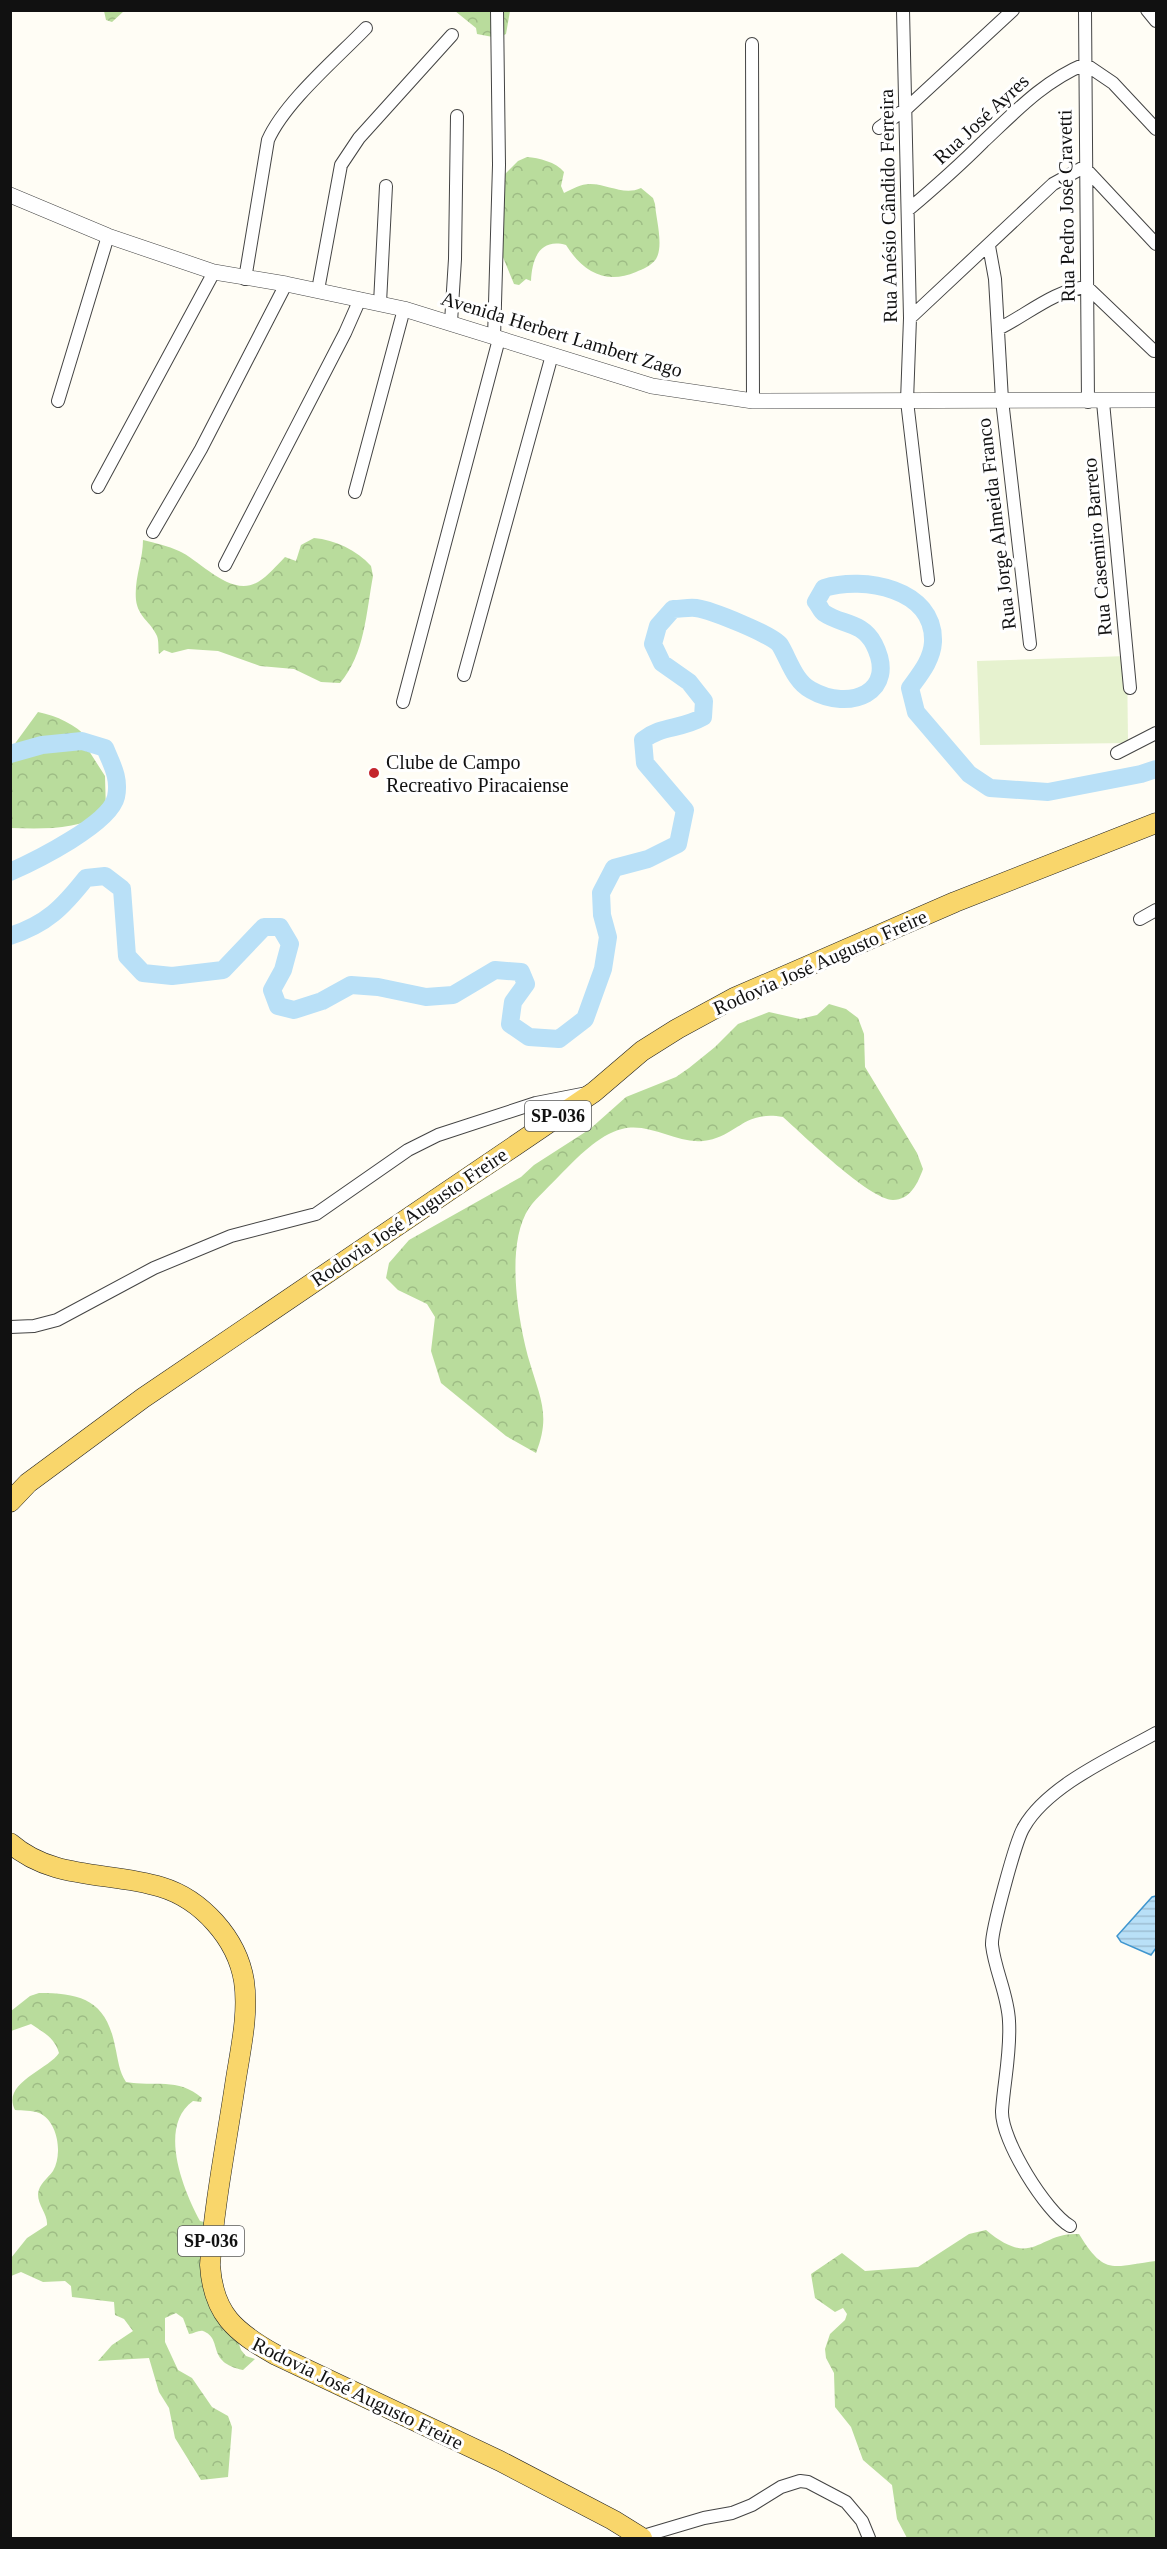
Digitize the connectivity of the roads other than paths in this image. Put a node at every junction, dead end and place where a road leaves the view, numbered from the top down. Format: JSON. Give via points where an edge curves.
{"nodes":[{"id":1,"x":497,"y":10,"type":"edge"},
{"id":2,"x":903,"y":10,"type":"edge"},
{"id":3,"x":1013,"y":10,"type":"edge"},
{"id":4,"x":1085,"y":10,"type":"edge"},
{"id":5,"x":1147,"y":10,"type":"edge"},
{"id":6,"x":1156,"y":21,"type":"edge"},
{"id":7,"x":366,"y":28,"type":"dead end"},
{"id":8,"x":452,"y":35,"type":"dead end"},
{"id":9,"x":752,"y":44,"type":"dead end"},
{"id":10,"x":1085,"y":64,"type":"junction"},
{"id":11,"x":907,"y":108,"type":"junction"},
{"id":12,"x":458,"y":116,"type":"dead end"},
{"id":13,"x":879,"y":128,"type":"dead end"},
{"id":14,"x":1156,"y":129,"type":"edge"},
{"id":15,"x":1084,"y":167,"type":"junction"},
{"id":16,"x":386,"y":186,"type":"dead end"},
{"id":17,"x":10,"y":195,"type":"edge"},
{"id":18,"x":908,"y":210,"type":"junction"},
{"id":19,"x":108,"y":236,"type":"junction"},
{"id":20,"x":1156,"y":244,"type":"edge"},
{"id":21,"x":989,"y":246,"type":"junction"},
{"id":22,"x":214,"y":272,"type":"junction"},
{"id":23,"x":245,"y":279,"type":"junction"},
{"id":24,"x":286,"y":284,"type":"junction"},
{"id":25,"x":1087,"y":287,"type":"junction"},
{"id":26,"x":318,"y":290,"type":"junction"},
{"id":27,"x":360,"y":299,"type":"junction"},
{"id":28,"x":380,"y":303,"type":"junction"},
{"id":29,"x":404,"y":309,"type":"junction"},
{"id":30,"x":910,"y":318,"type":"junction"},
{"id":31,"x":452,"y":322,"type":"junction"},
{"id":32,"x":998,"y":329,"type":"junction"},
{"id":33,"x":497,"y":338,"type":"junction"},
{"id":34,"x":1154,"y":351,"type":"dead end"},
{"id":35,"x":552,"y":355,"type":"junction"},
{"id":36,"x":907,"y":400,"type":"junction"},
{"id":37,"x":1002,"y":400,"type":"junction"},
{"id":38,"x":1156,"y":400,"type":"edge"},
{"id":39,"x":58,"y":401,"type":"dead end"},
{"id":40,"x":753,"y":401,"type":"junction"},
{"id":41,"x":1096,"y":402,"type":"junction"},
{"id":42,"x":98,"y":488,"type":"dead end"},
{"id":43,"x":355,"y":492,"type":"dead end"},
{"id":44,"x":153,"y":532,"type":"dead end"},
{"id":45,"x":225,"y":565,"type":"dead end"},
{"id":46,"x":928,"y":580,"type":"dead end"},
{"id":47,"x":1030,"y":644,"type":"dead end"},
{"id":48,"x":464,"y":675,"type":"dead end"},
{"id":49,"x":1130,"y":688,"type":"dead end"},
{"id":50,"x":403,"y":702,"type":"dead end"},
{"id":51,"x":1156,"y":733,"type":"edge"},
{"id":52,"x":1118,"y":753,"type":"dead end"},
{"id":53,"x":1156,"y":823,"type":"edge"},
{"id":54,"x":1156,"y":910,"type":"edge"},
{"id":55,"x":1140,"y":919,"type":"dead end"},
{"id":56,"x":594,"y":1092,"type":"junction"},
{"id":57,"x":10,"y":1327,"type":"edge"},
{"id":58,"x":10,"y":1502,"type":"edge"},
{"id":59,"x":1156,"y":1733,"type":"edge"},
{"id":60,"x":10,"y":1843,"type":"edge"},
{"id":61,"x":1070,"y":2226,"type":"dead end"},
{"id":62,"x":641,"y":2538,"type":"edge"},
{"id":63,"x":869,"y":2538,"type":"edge"}],
"edges":[{"from":1,"to":33,"type":"street"},
{"from":2,"to":11,"type":"street","name":"Rua Anésio Cândido Ferreira"},
{"from":3,"to":11,"type":"street"},
{"from":4,"to":10,"type":"street","name":"Rua Pedro José Cravetti"},
{"from":5,"to":6,"type":"street"},
{"from":7,"to":23,"type":"street","via":[[273,129]]},
{"from":8,"to":26,"type":"street","via":[[359,138],[341,165]]},
{"from":9,"to":40,"type":"street"},
{"from":10,"to":14,"type":"street","via":[[1113,83]]},
{"from":10,"to":15,"type":"street","name":"Rua Pedro José Cravetti"},
{"from":10,"to":18,"type":"street","name":"Rua José Ayres","via":[[1040,88]]},
{"from":11,"to":13,"type":"street"},
{"from":11,"to":18,"type":"street","name":"Rua Anésio Cândido Ferreira"},
{"from":12,"to":31,"type":"street"},
{"from":15,"to":20,"type":"street"},
{"from":15,"to":21,"type":"street","via":[[1053,184]]},
{"from":15,"to":25,"type":"street","name":"Rua Pedro José Cravetti"},
{"from":16,"to":28,"type":"street"},
{"from":17,"to":19,"type":"street","name":"Avenida Herbert Lambert Zago"},
{"from":18,"to":30,"type":"street","name":"Rua Anésio Cândido Ferreira"},
{"from":19,"to":22,"type":"street","name":"Avenida Herbert Lambert Zago"},
{"from":19,"to":39,"type":"street"},
{"from":21,"to":30,"type":"street"},
{"from":21,"to":32,"type":"street","name":"Rua Jorge Almeida Franco"},
{"from":22,"to":23,"type":"street","name":"Avenida Herbert Lambert Zago"},
{"from":22,"to":42,"type":"street"},
{"from":23,"to":24,"type":"street","name":"Avenida Herbert Lambert Zago"},
{"from":24,"to":26,"type":"street","name":"Avenida Herbert Lambert Zago"},
{"from":24,"to":44,"type":"street","via":[[201,449]]},
{"from":25,"to":32,"type":"street","via":[[1070,288]]},
{"from":25,"to":34,"type":"street"},
{"from":25,"to":41,"type":"street","name":"Rua Pedro José Cravetti"},
{"from":26,"to":27,"type":"street","name":"Avenida Herbert Lambert Zago"},
{"from":27,"to":28,"type":"street","name":"Avenida Herbert Lambert Zago"},
{"from":27,"to":45,"type":"street"},
{"from":28,"to":29,"type":"street","name":"Avenida Herbert Lambert Zago"},
{"from":29,"to":31,"type":"street","name":"Avenida Herbert Lambert Zago"},
{"from":29,"to":43,"type":"street"},
{"from":30,"to":36,"type":"street","name":"Rua Anésio Cândido Ferreira"},
{"from":31,"to":33,"type":"street","name":"Avenida Herbert Lambert Zago"},
{"from":32,"to":37,"type":"street","name":"Rua Jorge Almeida Franco"},
{"from":33,"to":35,"type":"street","name":"Avenida Herbert Lambert Zago"},
{"from":33,"to":50,"type":"street"},
{"from":35,"to":40,"type":"street","name":"Avenida Herbert Lambert Zago","via":[[652,386]]},
{"from":35,"to":48,"type":"street"},
{"from":36,"to":37,"type":"street","name":"Avenida Herbert Lambert Zago"},
{"from":36,"to":40,"type":"street","name":"Avenida Herbert Lambert Zago"},
{"from":36,"to":46,"type":"street","name":"Rua Anésio Cândido Ferreira"},
{"from":37,"to":41,"type":"street","name":"Avenida Herbert Lambert Zago"},
{"from":37,"to":47,"type":"street","name":"Rua Jorge Almeida Franco"},
{"from":38,"to":41,"type":"street","name":"Avenida Herbert Lambert Zago"},
{"from":41,"to":49,"type":"street","name":"Rua Casemiro Barreto"},
{"from":51,"to":52,"type":"street"},
{"from":53,"to":56,"type":"main road","name":"Rodovia José Augusto Freire","number":"SP-036","via":[[955,902],[734,998],[642,1051]]},
{"from":54,"to":55,"type":"street"},
{"from":56,"to":57,"type":"street","via":[[536,1103],[438,1135],[408,1150],[316,1214],[231,1236],[154,1268],[57,1320]]},
{"from":56,"to":58,"type":"main road","name":"Rodovia José Augusto Freire","number":"SP-036","via":[[143,1398],[28,1483]]},
{"from":59,"to":61,"type":"street","via":[[1071,1783],[1028,1820],[1013,1855],[992,1938],[1009,2018],[1002,2112],[1006,2134],[1047,2206]]},
{"from":60,"to":62,"type":"main road","name":"Rodovia José Augusto Freire","number":"SP-036","via":[[25,1856],[48,1866],[160,1886],[187,1897],[222,1931],[235,1953],[244,1981],[245,2024],[210,2265],[218,2306],[232,2325],[244,2338],[276,2355],[500,2461]]},
{"from":62,"to":63,"type":"street","via":[[732,2513],[800,2481],[846,2502],[862,2521]]}]}
